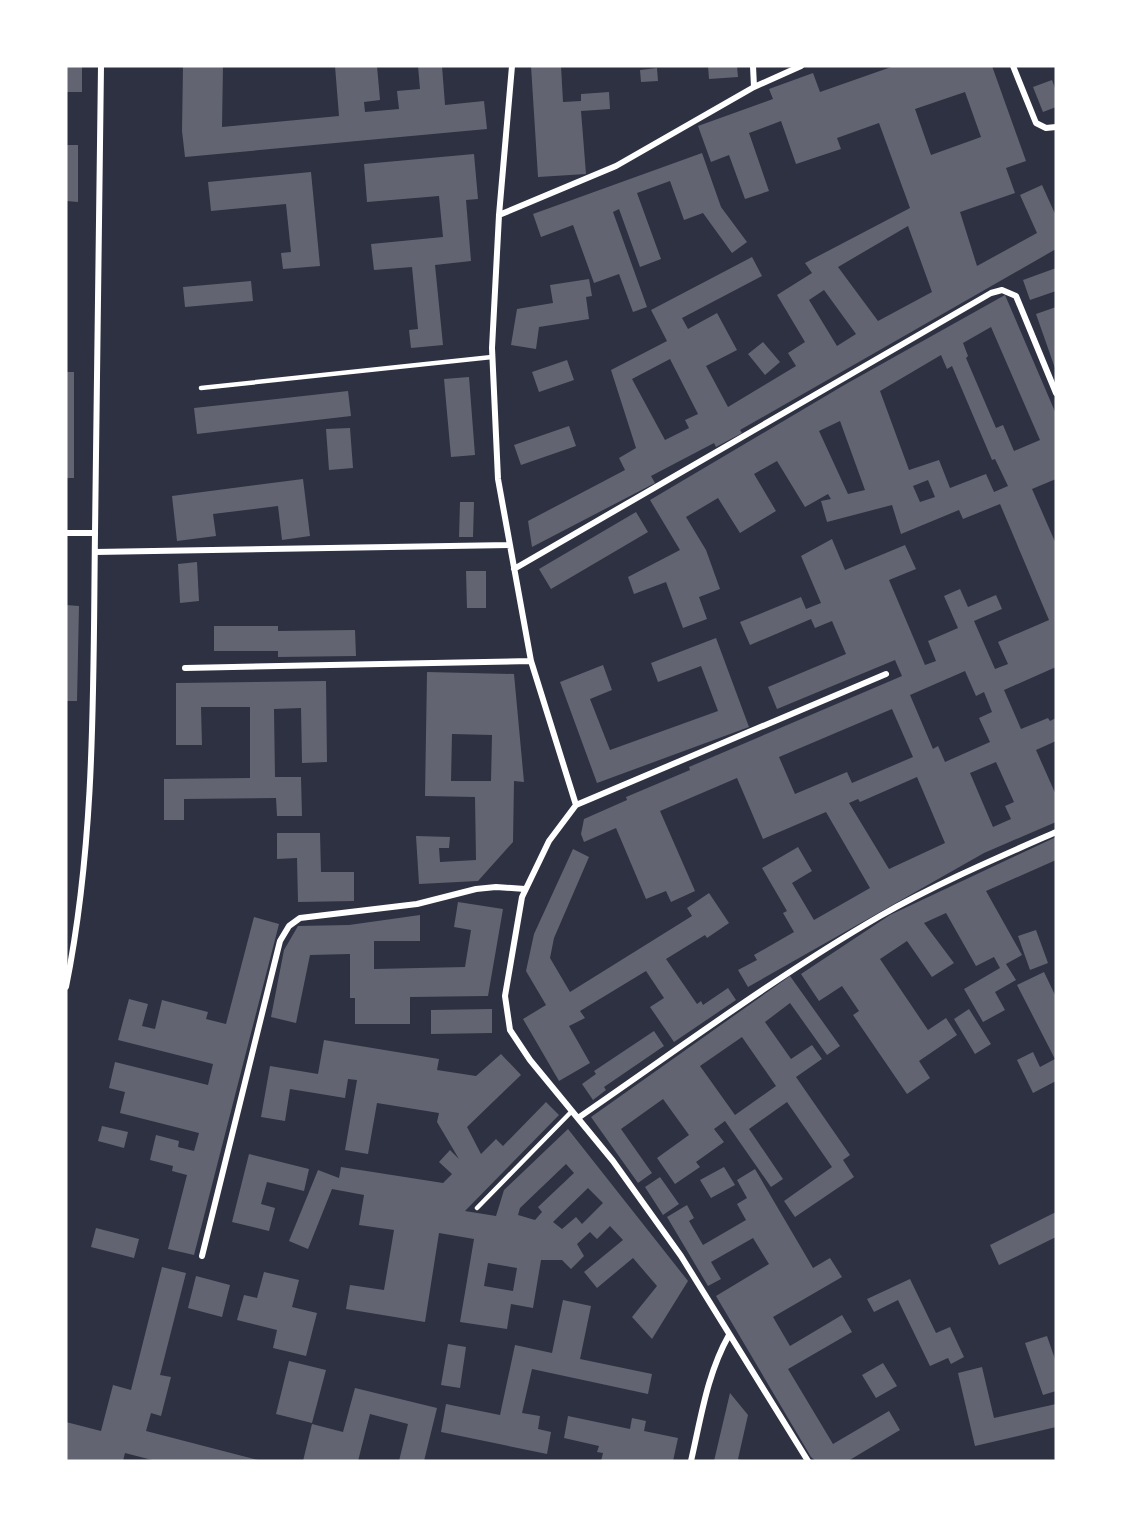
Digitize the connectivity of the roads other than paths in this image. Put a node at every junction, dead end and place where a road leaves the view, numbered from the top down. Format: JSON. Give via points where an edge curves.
{"nodes":[{"id":1,"x":101,"y":66,"type":"edge"},
{"id":2,"x":512,"y":66,"type":"edge"},
{"id":3,"x":753,"y":66,"type":"edge"},
{"id":4,"x":801,"y":66,"type":"edge"},
{"id":5,"x":1013,"y":66,"type":"edge"},
{"id":6,"x":754,"y":87,"type":"junction"},
{"id":7,"x":1056,"y":127,"type":"edge"},
{"id":8,"x":499,"y":215,"type":"junction"},
{"id":9,"x":492,"y":357,"type":"junction"},
{"id":10,"x":201,"y":388,"type":"dead end"},
{"id":11,"x":1056,"y":393,"type":"edge"},
{"id":12,"x":66,"y":533,"type":"edge"},
{"id":13,"x":95,"y":533,"type":"junction"},
{"id":14,"x":510,"y":545,"type":"junction"},
{"id":15,"x":95,"y":552,"type":"junction"},
{"id":16,"x":514,"y":569,"type":"junction"},
{"id":17,"x":531,"y":662,"type":"junction"},
{"id":18,"x":186,"y":668,"type":"dead end"},
{"id":19,"x":886,"y":674,"type":"dead end"},
{"id":20,"x":576,"y":805,"type":"junction"},
{"id":21,"x":1056,"y":832,"type":"edge"},
{"id":22,"x":525,"y":889,"type":"junction"},
{"id":23,"x":66,"y":987,"type":"edge"},
{"id":24,"x":572,"y":1111,"type":"junction"},
{"id":25,"x":578,"y":1118,"type":"junction"},
{"id":26,"x":477,"y":1208,"type":"dead end"},
{"id":27,"x":202,"y":1256,"type":"dead end"},
{"id":28,"x":729,"y":1335,"type":"junction"},
{"id":29,"x":691,"y":1461,"type":"edge"},
{"id":30,"x":808,"y":1461,"type":"edge"}],
"edges":[{"from":1,"to":13,"type":"street"},
{"from":2,"to":8,"type":"street"},
{"from":3,"to":6,"type":"street"},
{"from":4,"to":6,"type":"street"},
{"from":5,"to":7,"type":"street","via":[[1036,123]]},
{"from":6,"to":8,"type":"street","via":[[616,166]]},
{"from":8,"to":9,"type":"street"},
{"from":9,"to":10,"type":"lane"},
{"from":9,"to":14,"type":"street","via":[[498,479]]},
{"from":11,"to":16,"type":"street","via":[[1016,296],[1002,290],[991,293]]},
{"from":12,"to":13,"type":"street"},
{"from":13,"to":15,"type":"street"},
{"from":14,"to":15,"type":"street"},
{"from":14,"to":16,"type":"street"},
{"from":15,"to":23,"type":"street","via":[[88,815]]},
{"from":16,"to":17,"type":"street"},
{"from":17,"to":18,"type":"street"},
{"from":17,"to":20,"type":"street"},
{"from":19,"to":20,"type":"street"},
{"from":20,"to":22,"type":"street","via":[[549,841]]},
{"from":21,"to":25,"type":"street","via":[[880,916]]},
{"from":22,"to":24,"type":"street","via":[[504,996],[510,1030]]},
{"from":22,"to":27,"type":"street","via":[[476,889],[417,904],[308,917],[289,926],[280,940]]},
{"from":24,"to":25,"type":"street"},
{"from":24,"to":26,"type":"lane"},
{"from":25,"to":28,"type":"street","via":[[681,1256]]},
{"from":28,"to":29,"type":"street","via":[[710,1379]]},
{"from":28,"to":30,"type":"street"}]}
